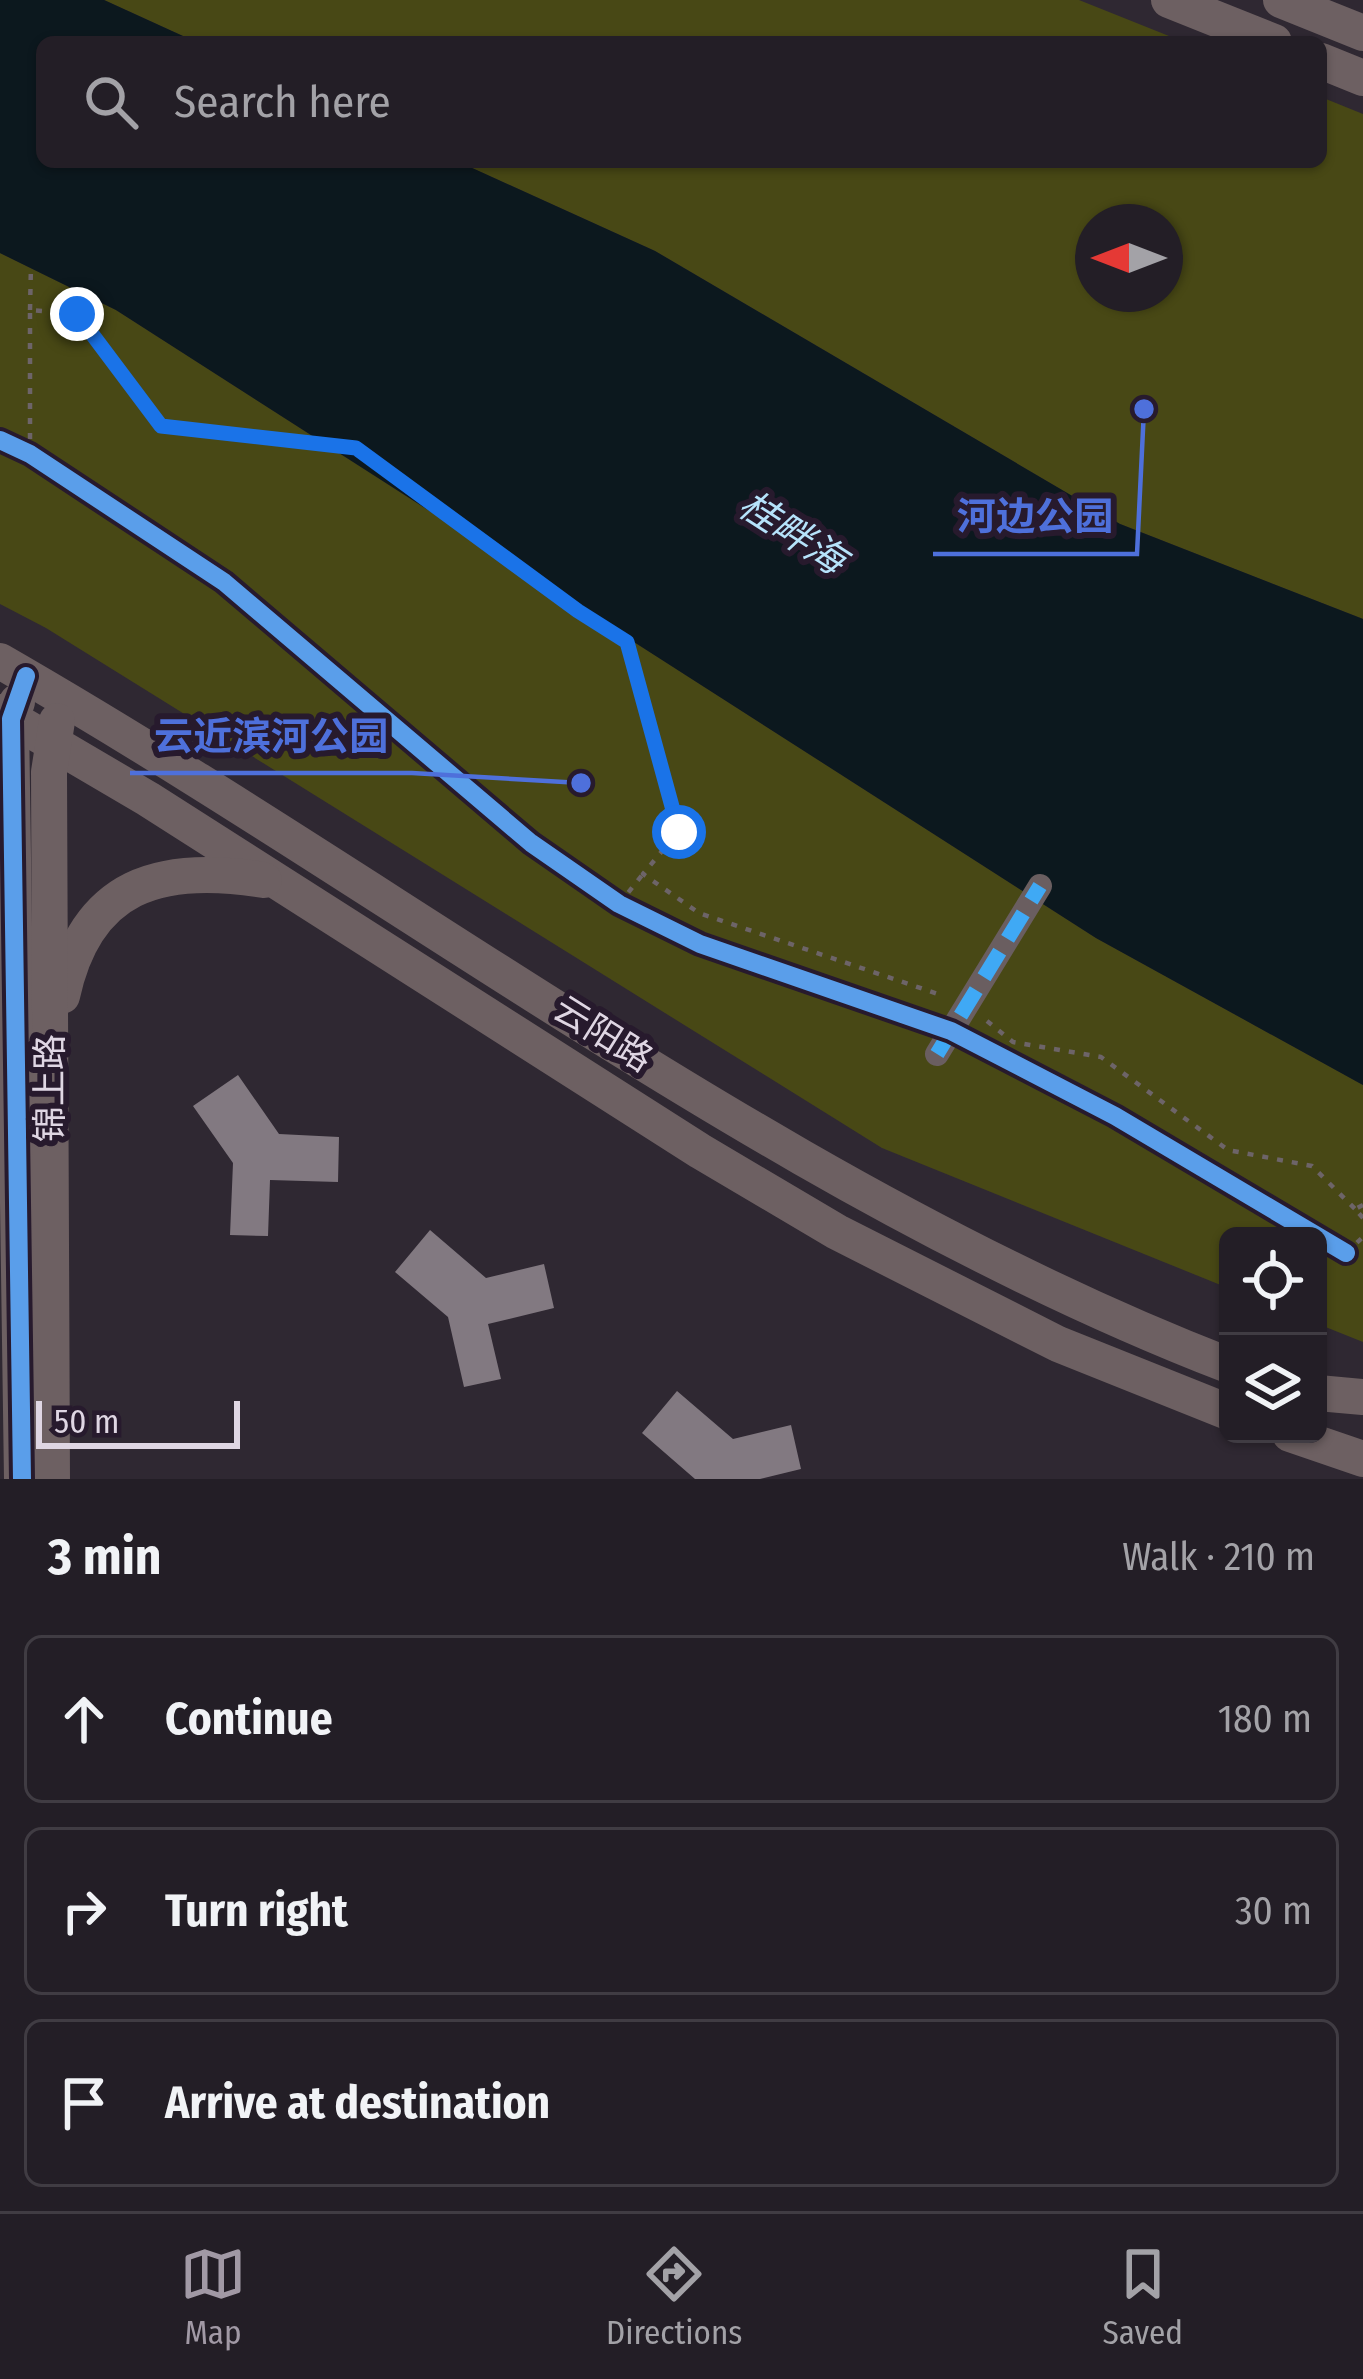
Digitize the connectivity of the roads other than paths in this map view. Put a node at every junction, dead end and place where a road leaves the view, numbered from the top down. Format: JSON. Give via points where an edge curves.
{"nodes":[{"id":1,"x":1169,"y":0,"type":"edge"},
{"id":2,"x":1281,"y":0,"type":"edge"},
{"id":3,"x":1362,"y":33,"type":"edge"},
{"id":4,"x":1259,"y":36,"type":"edge"},
{"id":5,"x":1327,"y":62,"type":"edge"},
{"id":6,"x":1363,"y":73,"type":"edge"},
{"id":7,"x":13,"y":668,"type":"edge"},
{"id":8,"x":63,"y":698,"type":"junction"},
{"id":9,"x":6,"y":716,"type":"edge"},
{"id":10,"x":52,"y":742,"type":"junction"},
{"id":11,"x":277,"y":883,"type":"junction"},
{"id":12,"x":1040,"y":886,"type":"dead end"},
{"id":13,"x":50,"y":1053,"type":"junction"},
{"id":14,"x":937,"y":1054,"type":"dead end"},
{"id":15,"x":1040,"y":1285,"type":"junction"},
{"id":16,"x":1058,"y":1344,"type":"junction"},
{"id":17,"x":1219,"y":1361,"type":"edge"},
{"id":18,"x":1327,"y":1394,"type":"edge"},
{"id":19,"x":1363,"y":1397,"type":"edge"},
{"id":20,"x":1219,"y":1408,"type":"edge"},
{"id":21,"x":1317,"y":1443,"type":"edge"},
{"id":22,"x":1363,"y":1459,"type":"edge"},
{"id":23,"x":22,"y":1479,"type":"edge"},
{"id":24,"x":52,"y":1479,"type":"edge"}],
"edges":[{"from":1,"to":4,"type":"main road"},
{"from":2,"to":3,"type":"main road"},
{"from":5,"to":6,"type":"main road"},
{"from":7,"to":8,"type":"main road","name":"云阳路"},
{"from":7,"to":9,"type":"main road","name":"锦上路"},
{"from":8,"to":10,"type":"main road","name":"锦上路"},
{"from":8,"to":15,"type":"main road","name":"云阳路","via":[[731,1114]]},
{"from":9,"to":10,"type":"main road","name":"云阳路"},
{"from":9,"to":23,"type":"main road","name":"锦上路"},
{"from":10,"to":11,"type":"main road","name":"云阳路"},
{"from":10,"to":13,"type":"main road","name":"锦上路"},
{"from":11,"to":13,"type":"main road","via":[[187,873],[149,881],[117,900],[85,928]]},
{"from":11,"to":16,"type":"main road","name":"云阳路","via":[[816,1220]]},
{"from":12,"to":14,"type":"street"},
{"from":13,"to":24,"type":"main road","name":"锦上路"},
{"from":15,"to":16,"type":"main road","via":[[1096,1332],[1092,1344]]},
{"from":15,"to":17,"type":"main road","name":"云阳路"},
{"from":16,"to":20,"type":"main road","name":"云阳路"},
{"from":18,"to":19,"type":"main road"},
{"from":21,"to":22,"type":"main road"}]}
